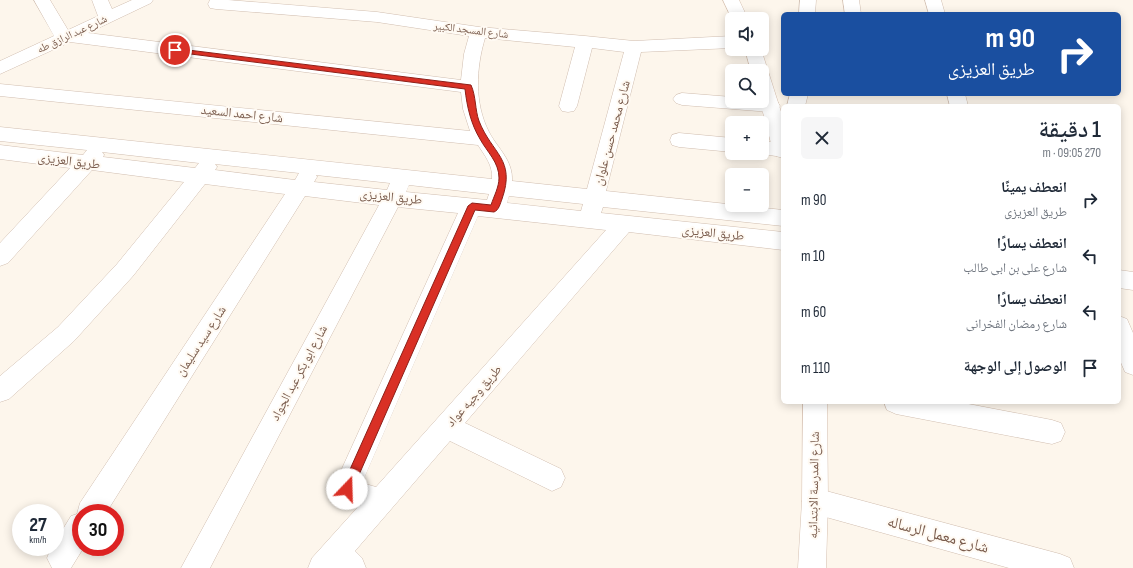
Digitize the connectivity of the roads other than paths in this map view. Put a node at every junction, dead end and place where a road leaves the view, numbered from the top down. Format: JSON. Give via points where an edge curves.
{"nodes":[{"id":1,"x":42,"y":0,"type":"edge"},
{"id":2,"x":100,"y":0,"type":"edge"},
{"id":3,"x":145,"y":0,"type":"edge"},
{"id":4,"x":218,"y":0,"type":"edge"},
{"id":5,"x":731,"y":0,"type":"edge"},
{"id":6,"x":808,"y":0,"type":"edge"},
{"id":7,"x":851,"y":0,"type":"edge"},
{"id":8,"x":933,"y":0,"type":"edge"},
{"id":9,"x":737,"y":12,"type":"edge"},
{"id":10,"x":807,"y":12,"type":"edge"},
{"id":11,"x":852,"y":12,"type":"edge"},
{"id":12,"x":936,"y":12,"type":"edge"},
{"id":13,"x":107,"y":17,"type":"junction"},
{"id":14,"x":479,"y":32,"type":"junction"},
{"id":15,"x":65,"y":37,"type":"junction"},
{"id":16,"x":585,"y":41,"type":"junction"},
{"id":17,"x":725,"y":42,"type":"edge"},
{"id":18,"x":634,"y":47,"type":"junction"},
{"id":19,"x":0,"y":68,"type":"edge"},
{"id":20,"x":469,"y":87,"type":"junction"},
{"id":21,"x":0,"y":90,"type":"edge"},
{"id":22,"x":769,"y":97,"type":"edge"},
{"id":23,"x":682,"y":99,"type":"dead end"},
{"id":24,"x":568,"y":106,"type":"dead end"},
{"id":25,"x":772,"y":106,"type":"junction"},
{"id":26,"x":0,"y":134,"type":"edge"},
{"id":27,"x":781,"y":137,"type":"edge"},
{"id":28,"x":484,"y":139,"type":"junction"},
{"id":29,"x":679,"y":140,"type":"dead end"},
{"id":30,"x":781,"y":140,"type":"edge"},
{"id":31,"x":725,"y":144,"type":"edge"},
{"id":32,"x":769,"y":145,"type":"edge"},
{"id":33,"x":101,"y":146,"type":"junction"},
{"id":34,"x":3,"y":155,"type":"edge"},
{"id":35,"x":213,"y":158,"type":"junction"},
{"id":36,"x":87,"y":163,"type":"junction"},
{"id":37,"x":200,"y":176,"type":"junction"},
{"id":38,"x":306,"y":178,"type":"junction"},
{"id":39,"x":398,"y":188,"type":"junction"},
{"id":40,"x":501,"y":188,"type":"junction"},
{"id":41,"x":594,"y":198,"type":"junction"},
{"id":42,"x":483,"y":207,"type":"junction"},
{"id":43,"x":781,"y":218,"type":"edge"},
{"id":44,"x":589,"y":219,"type":"junction"},
{"id":45,"x":625,"y":223,"type":"junction"},
{"id":46,"x":781,"y":240,"type":"edge"},
{"id":47,"x":0,"y":257,"type":"edge"},
{"id":48,"x":1121,"y":279,"type":"edge"},
{"id":49,"x":1133,"y":280,"type":"edge"},
{"id":50,"x":1121,"y":331,"type":"edge"},
{"id":51,"x":1133,"y":364,"type":"edge"},
{"id":52,"x":0,"y":391,"type":"edge"},
{"id":53,"x":815,"y":404,"type":"edge"},
{"id":54,"x":918,"y":404,"type":"edge"},
{"id":55,"x":973,"y":409,"type":"edge"},
{"id":56,"x":447,"y":427,"type":"junction"},
{"id":57,"x":1052,"y":432,"type":"dead end"},
{"id":58,"x":552,"y":478,"type":"dead end"},
{"id":59,"x":815,"y":501,"type":"junction"},
{"id":60,"x":380,"y":502,"type":"junction"},
{"id":61,"x":96,"y":504,"type":"edge"},
{"id":62,"x":72,"y":540,"type":"edge"},
{"id":63,"x":61,"y":558,"type":"dead end"},
{"id":64,"x":337,"y":562,"type":"edge"},
{"id":65,"x":194,"y":568,"type":"edge"},
{"id":66,"x":812,"y":568,"type":"edge"},
{"id":67,"x":1060,"y":568,"type":"edge"}],
"edges":[{"from":1,"to":15,"type":"street"},
{"from":2,"to":13,"type":"street"},
{"from":3,"to":13,"type":"street","name":"شارع عبد الرازق طه"},
{"from":4,"to":14,"type":"street","name":"شارع المسجد الكبير","via":[[216,4],[381,12]]},
{"from":5,"to":9,"type":"street"},
{"from":6,"to":10,"type":"street"},
{"from":7,"to":11,"type":"street"},
{"from":8,"to":12,"type":"street"},
{"from":13,"to":15,"type":"street","name":"شارع عبد الرازق طه"},
{"from":14,"to":16,"type":"street","name":"شارع المسجد الكبير"},
{"from":14,"to":20,"type":"street","via":[[473,49]]},
{"from":15,"to":19,"type":"street","name":"شارع عبد الرازق طه"},
{"from":15,"to":20,"type":"street"},
{"from":16,"to":18,"type":"street","name":"شارع المسجد الكبير"},
{"from":16,"to":24,"type":"street"},
{"from":17,"to":18,"type":"street","name":"شارع المسجد الكبير"},
{"from":18,"to":41,"type":"street","name":"شارع محمد حسن علوان"},
{"from":20,"to":28,"type":"street","via":[[476,122]]},
{"from":21,"to":28,"type":"street","name":"شارع احمد السعيد"},
{"from":22,"to":25,"type":"street"},
{"from":23,"to":25,"type":"street"},
{"from":25,"to":27,"type":"street"},
{"from":26,"to":33,"type":"street","name":"طريق العزيزى"},
{"from":28,"to":40,"type":"street","via":[[499,160],[503,177]]},
{"from":29,"to":31,"type":"street"},
{"from":30,"to":32,"type":"street"},
{"from":33,"to":35,"type":"street","name":"طريق العزيزى"},
{"from":33,"to":36,"type":"street"},
{"from":34,"to":36,"type":"street","name":"طريق العزيزى"},
{"from":35,"to":37,"type":"street"},
{"from":35,"to":38,"type":"street","name":"طريق العزيزى"},
{"from":36,"to":37,"type":"street","name":"طريق العزيزى"},
{"from":36,"to":47,"type":"street"},
{"from":37,"to":38,"type":"street","name":"طريق العزيزى"},
{"from":37,"to":52,"type":"street","via":[[125,270],[72,328]]},
{"from":38,"to":39,"type":"street","name":"طريق العزيزى"},
{"from":38,"to":61,"type":"street","name":"شارع سيد سليمان"},
{"from":39,"to":40,"type":"street","name":"طريق العزيزى"},
{"from":39,"to":42,"type":"street","name":"طريق العزيزى"},
{"from":39,"to":65,"type":"street","name":"شارع ابو بكر عبد الجواد"},
{"from":40,"to":41,"type":"street","name":"طريق العزيزى"},
{"from":40,"to":42,"type":"street"},
{"from":41,"to":43,"type":"street","name":"طريق العزيزى"},
{"from":41,"to":44,"type":"street","name":"شارع محمد حسن علوان"},
{"from":42,"to":44,"type":"street","name":"طريق العزيزى"},
{"from":42,"to":60,"type":"street","via":[[347,486],[350,492]]},
{"from":44,"to":45,"type":"street","name":"طريق العزيزى"},
{"from":45,"to":46,"type":"street","name":"طريق العزيزى"},
{"from":45,"to":56,"type":"street","name":"طريق وجيه عواد"},
{"from":48,"to":49,"type":"street"},
{"from":50,"to":51,"type":"street"},
{"from":53,"to":59,"type":"street","name":"شارع المدرسة الابتدائيه"},
{"from":54,"to":55,"type":"street"},
{"from":55,"to":57,"type":"street"},
{"from":56,"to":58,"type":"street"},
{"from":56,"to":60,"type":"street","name":"طريق وجيه عواد"},
{"from":59,"to":66,"type":"street","name":"شارع المدرسة الابتدائيه"},
{"from":59,"to":67,"type":"street","name":"شارع معمل الرساله"},
{"from":60,"to":64,"type":"street","name":"طريق وجيه عواد"},
{"from":62,"to":63,"type":"street"}]}
